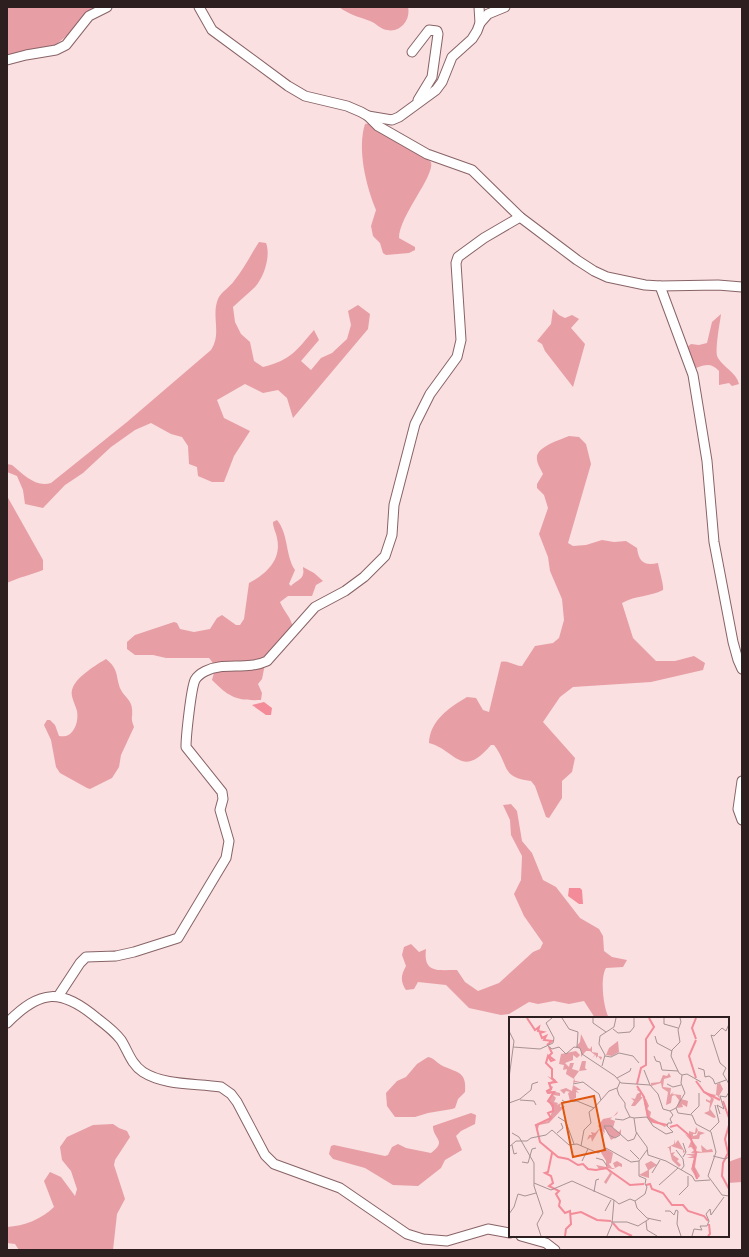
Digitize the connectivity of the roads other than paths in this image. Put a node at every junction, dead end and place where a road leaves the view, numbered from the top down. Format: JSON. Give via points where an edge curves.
{"nodes":[{"id":1,"x":107,"y":7,"type":"edge"},
{"id":2,"x":199,"y":7,"type":"edge"},
{"id":3,"x":479,"y":7,"type":"edge"},
{"id":4,"x":503,"y":7,"type":"edge"},
{"id":5,"x":480,"y":23,"type":"junction"},
{"id":6,"x":412,"y":52,"type":"dead end"},
{"id":7,"x":7,"y":60,"type":"edge"},
{"id":8,"x":416,"y":105,"type":"junction"},
{"id":9,"x":368,"y":116,"type":"junction"},
{"id":10,"x":520,"y":217,"type":"junction"},
{"id":11,"x":660,"y":286,"type":"junction"},
{"id":12,"x":742,"y":287,"type":"edge"},
{"id":13,"x":742,"y":669,"type":"edge"},
{"id":14,"x":742,"y":781,"type":"edge"},
{"id":15,"x":742,"y":820,"type":"edge"},
{"id":16,"x":59,"y":996,"type":"junction"},
{"id":17,"x":7,"y":1023,"type":"edge"},
{"id":18,"x":509,"y":1233,"type":"edge"},
{"id":19,"x":525,"y":1237,"type":"edge"},
{"id":20,"x":555,"y":1250,"type":"edge"}],
"edges":[{"from":1,"to":7,"type":"street","via":[[89,16],[66,45],[56,50]]},
{"from":2,"to":9,"type":"street","via":[[212,30],[288,86],[305,96],[347,106]]},
{"from":3,"to":5,"type":"street"},
{"from":4,"to":5,"type":"street","via":[[488,14]]},
{"from":5,"to":8,"type":"street","via":[[472,39],[452,56],[442,82],[436,90]]},
{"from":6,"to":8,"type":"street","via":[[429,30],[437,31],[432,77]]},
{"from":8,"to":9,"type":"street","via":[[392,120]]},
{"from":9,"to":10,"type":"street","via":[[378,126],[427,154],[472,170]]},
{"from":10,"to":11,"type":"street","via":[[594,271],[607,277]]},
{"from":10,"to":16,"type":"street","via":[[458,257],[456,263],[460,350],[430,394],[415,424],[394,505],[392,535],[385,556],[364,578],[346,591],[315,607],[267,662],[259,665],[217,667],[203,672],[194,682],[186,726],[186,747],[222,792],[221,818],[229,841],[226,858],[182,934],[178,938],[134,952],[116,956],[86,957]]},
{"from":11,"to":12,"type":"street"},
{"from":11,"to":13,"type":"street","via":[[693,375],[707,461],[714,542],[733,642]]},
{"from":14,"to":15,"type":"street","via":[[738,809]]},
{"from":16,"to":17,"type":"street","via":[[37,999]]},
{"from":16,"to":18,"type":"street","via":[[90,1012],[114,1032],[135,1065],[151,1077],[227,1090],[237,1102],[265,1155],[274,1164],[340,1188],[399,1229],[415,1237],[447,1241],[488,1229]]},
{"from":19,"to":20,"type":"street","via":[[546,1243]]}]}
